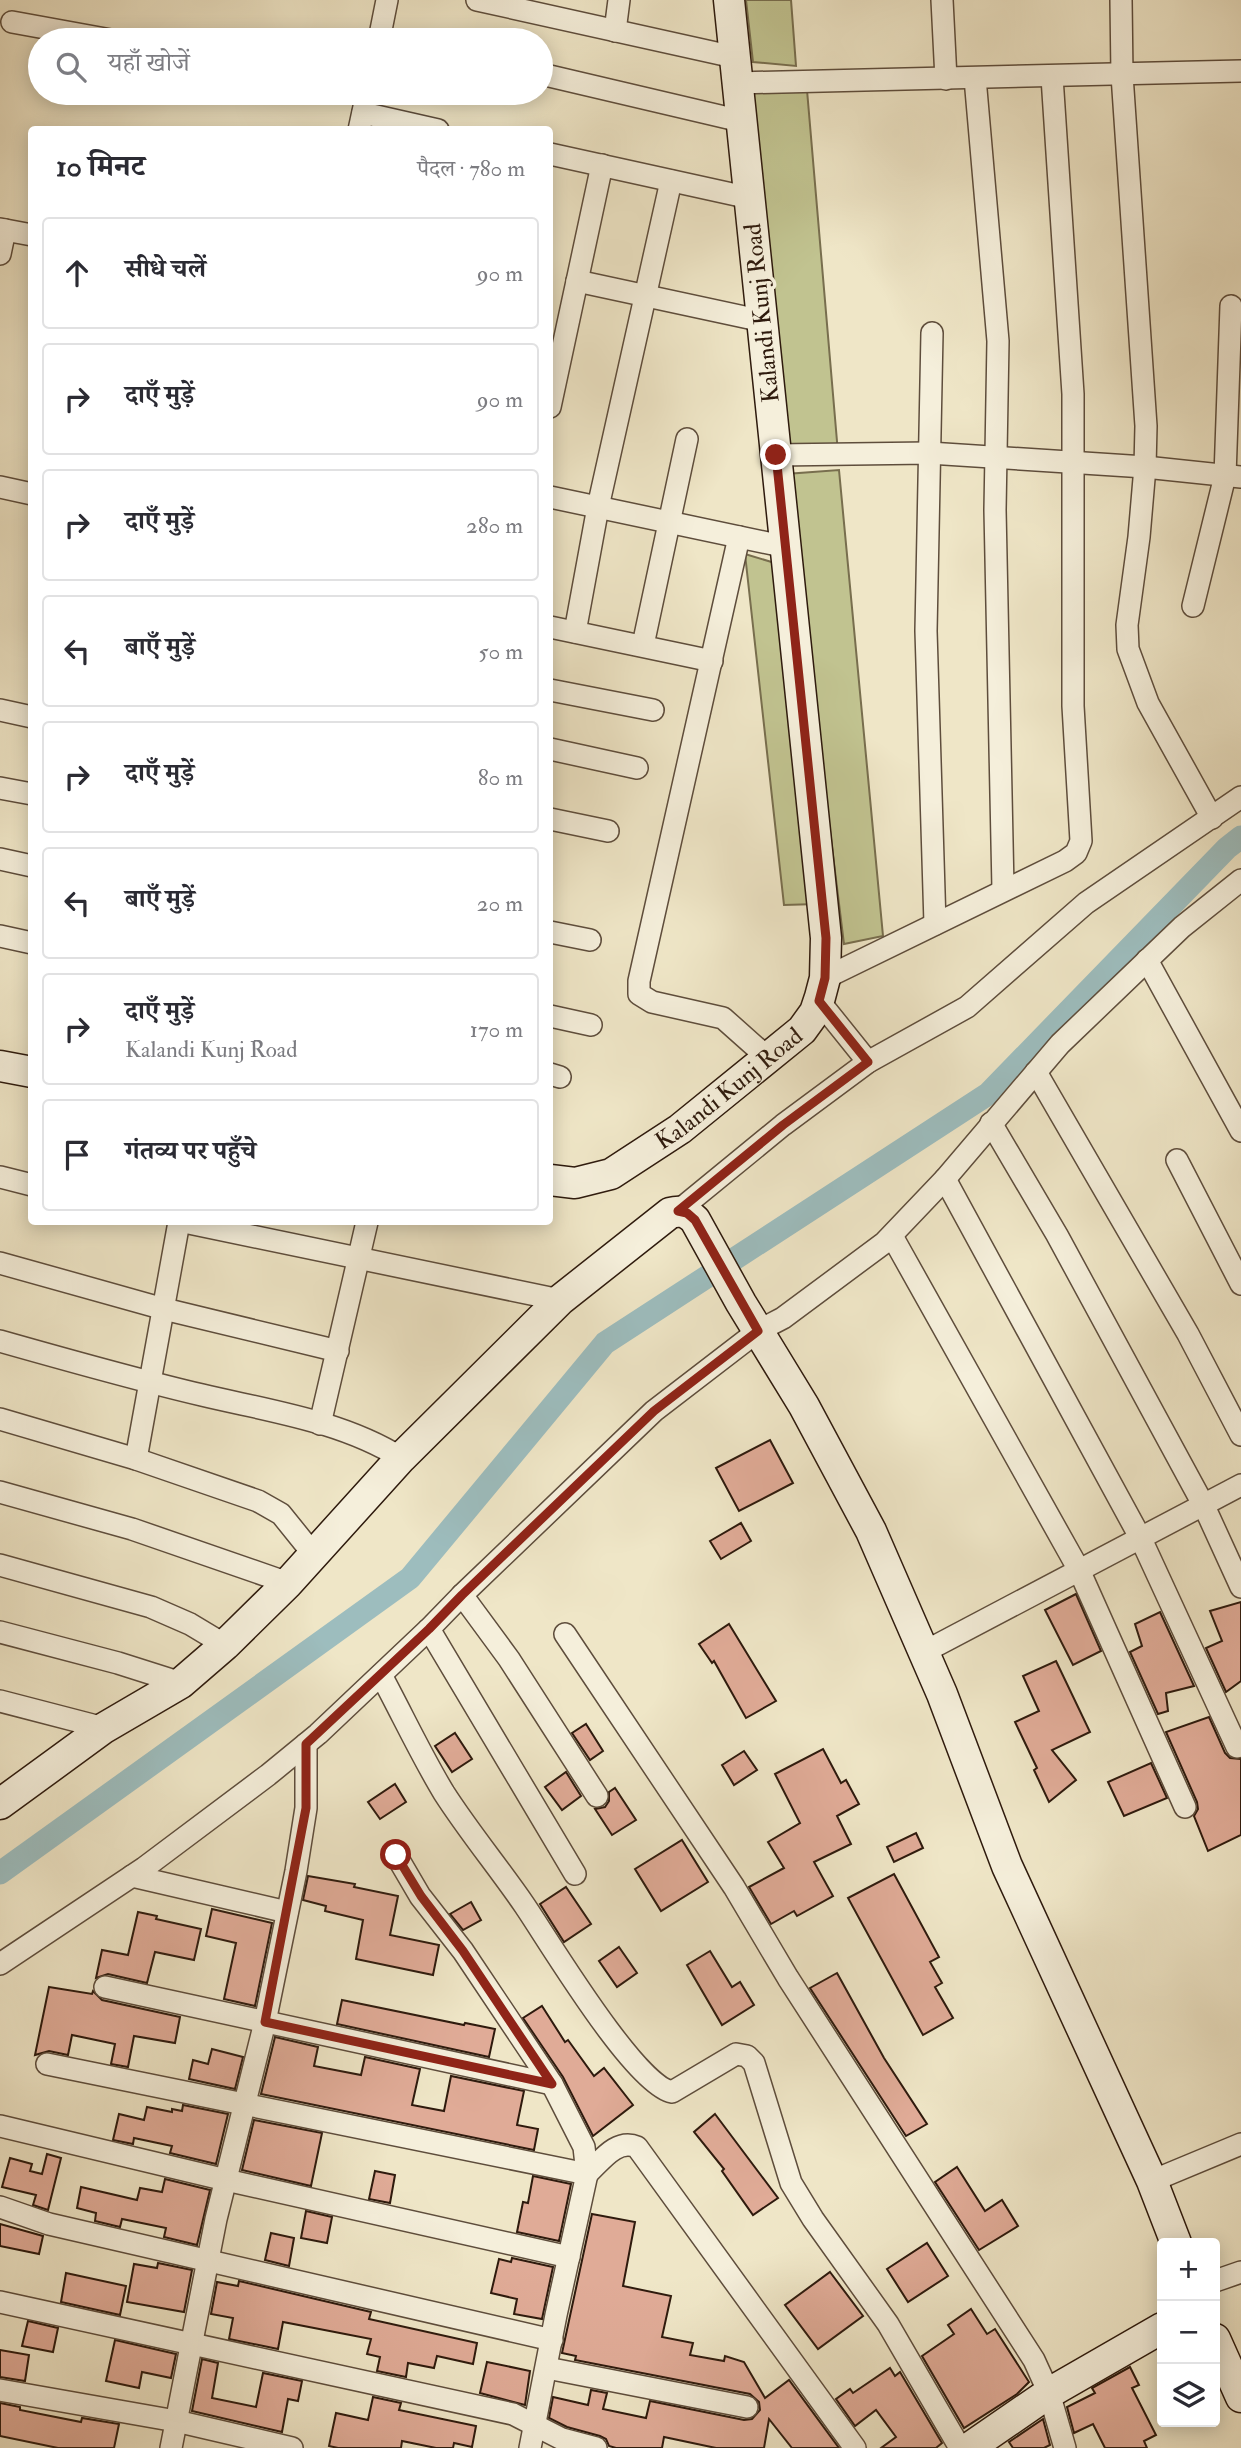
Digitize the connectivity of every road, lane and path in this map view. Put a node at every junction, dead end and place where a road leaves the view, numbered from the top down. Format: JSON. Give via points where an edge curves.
{"nodes":[{"id":1,"x":387,"y":0,"type":"edge"},
{"id":2,"x":477,"y":0,"type":"edge"},
{"id":3,"x":619,"y":0,"type":"edge"},
{"id":4,"x":729,"y":0,"type":"edge"},
{"id":5,"x":942,"y":0,"type":"edge"},
{"id":6,"x":1121,"y":0,"type":"edge"},
{"id":7,"x":12,"y":22,"type":"dead end"},
{"id":8,"x":45,"y":28,"type":"edge"},
{"id":9,"x":384,"y":28,"type":"edge"},
{"id":10,"x":615,"y":31,"type":"junction"},
{"id":11,"x":736,"y":70,"type":"junction"},
{"id":12,"x":1241,"y":71,"type":"edge"},
{"id":13,"x":1122,"y":75,"type":"junction"},
{"id":14,"x":1052,"y":77,"type":"junction"},
{"id":15,"x":553,"y":78,"type":"edge"},
{"id":16,"x":975,"y":78,"type":"junction"},
{"id":17,"x":946,"y":79,"type":"junction"},
{"id":18,"x":363,"y":112,"type":"edge"},
{"id":19,"x":741,"y":121,"type":"junction"},
{"id":20,"x":421,"y":126,"type":"edge"},
{"id":21,"x":553,"y":155,"type":"edge"},
{"id":22,"x":602,"y":165,"type":"junction"},
{"id":23,"x":671,"y":181,"type":"junction"},
{"id":24,"x":750,"y":198,"type":"junction"},
{"id":25,"x":3,"y":229,"type":"edge"},
{"id":26,"x":28,"y":234,"type":"edge"},
{"id":27,"x":0,"y":254,"type":"edge"},
{"id":28,"x":577,"y":281,"type":"junction"},
{"id":29,"x":647,"y":295,"type":"junction"},
{"id":30,"x":1231,"y":306,"type":"dead end"},
{"id":31,"x":763,"y":321,"type":"junction"},
{"id":32,"x":932,"y":332,"type":"dead end"},
{"id":33,"x":553,"y":393,"type":"edge"},
{"id":34,"x":687,"y":439,"type":"dead end"},
{"id":35,"x":929,"y":453,"type":"junction"},
{"id":36,"x":776,"y":455,"type":"junction"},
{"id":37,"x":996,"y":457,"type":"junction"},
{"id":38,"x":1074,"y":463,"type":"junction"},
{"id":39,"x":1145,"y":467,"type":"junction"},
{"id":40,"x":1233,"y":477,"type":"edge"},
{"id":41,"x":0,"y":487,"type":"edge"},
{"id":42,"x":28,"y":493,"type":"edge"},
{"id":43,"x":553,"y":498,"type":"edge"},
{"id":44,"x":598,"y":507,"type":"junction"},
{"id":45,"x":670,"y":523,"type":"junction"},
{"id":46,"x":739,"y":537,"type":"junction"},
{"id":47,"x":787,"y":547,"type":"junction"},
{"id":48,"x":1194,"y":606,"type":"dead end"},
{"id":49,"x":553,"y":628,"type":"edge"},
{"id":50,"x":575,"y":632,"type":"junction"},
{"id":51,"x":643,"y":645,"type":"junction"},
{"id":52,"x":712,"y":661,"type":"junction"},
{"id":53,"x":553,"y":691,"type":"edge"},
{"id":54,"x":0,"y":710,"type":"edge"},
{"id":55,"x":653,"y":710,"type":"dead end"},
{"id":56,"x":28,"y":716,"type":"edge"},
{"id":57,"x":553,"y":749,"type":"edge"},
{"id":58,"x":637,"y":768,"type":"dead end"},
{"id":59,"x":0,"y":788,"type":"edge"},
{"id":60,"x":28,"y":793,"type":"edge"},
{"id":61,"x":1241,"y":797,"type":"edge"},
{"id":62,"x":1212,"y":818,"type":"junction"},
{"id":63,"x":553,"y":821,"type":"edge"},
{"id":64,"x":608,"y":831,"type":"dead end"},
{"id":65,"x":0,"y":859,"type":"edge"},
{"id":66,"x":28,"y":865,"type":"edge"},
{"id":67,"x":1241,"y":880,"type":"edge"},
{"id":68,"x":1003,"y":890,"type":"junction"},
{"id":69,"x":935,"y":924,"type":"junction"},
{"id":70,"x":553,"y":933,"type":"edge"},
{"id":71,"x":0,"y":936,"type":"edge"},
{"id":72,"x":590,"y":940,"type":"dead end"},
{"id":73,"x":28,"y":942,"type":"edge"},
{"id":74,"x":1147,"y":960,"type":"junction"},
{"id":75,"x":822,"y":990,"type":"junction"},
{"id":76,"x":553,"y":1017,"type":"edge"},
{"id":77,"x":591,"y":1025,"type":"dead end"},
{"id":78,"x":768,"y":1058,"type":"junction"},
{"id":79,"x":868,"y":1062,"type":"junction"},
{"id":80,"x":0,"y":1066,"type":"edge"},
{"id":81,"x":28,"y":1072,"type":"edge"},
{"id":82,"x":1035,"y":1072,"type":"junction"},
{"id":83,"x":991,"y":1123,"type":"junction"},
{"id":84,"x":1241,"y":1131,"type":"edge"},
{"id":85,"x":1177,"y":1160,"type":"dead end"},
{"id":86,"x":0,"y":1177,"type":"edge"},
{"id":87,"x":945,"y":1179,"type":"junction"},
{"id":88,"x":553,"y":1180,"type":"edge"},
{"id":89,"x":28,"y":1184,"type":"edge"},
{"id":90,"x":678,"y":1211,"type":"junction"},
{"id":91,"x":181,"y":1225,"type":"edge"},
{"id":92,"x":196,"y":1225,"type":"edge"},
{"id":93,"x":366,"y":1225,"type":"edge"},
{"id":94,"x":891,"y":1236,"type":"junction"},
{"id":95,"x":359,"y":1259,"type":"junction"},
{"id":96,"x":0,"y":1263,"type":"edge"},
{"id":97,"x":1241,"y":1284,"type":"edge"},
{"id":98,"x":560,"y":1300,"type":"junction"},
{"id":99,"x":164,"y":1309,"type":"junction"},
{"id":100,"x":758,"y":1331,"type":"junction"},
{"id":101,"x":0,"y":1341,"type":"edge"},
{"id":102,"x":338,"y":1351,"type":"junction"},
{"id":103,"x":150,"y":1382,"type":"junction"},
{"id":104,"x":0,"y":1419,"type":"edge"},
{"id":105,"x":320,"y":1424,"type":"junction"},
{"id":106,"x":1241,"y":1435,"type":"edge"},
{"id":107,"x":401,"y":1458,"type":"junction"},
{"id":108,"x":136,"y":1459,"type":"junction"},
{"id":109,"x":1241,"y":1485,"type":"edge"},
{"id":110,"x":0,"y":1492,"type":"edge"},
{"id":111,"x":1204,"y":1506,"type":"junction"},
{"id":112,"x":1141,"y":1539,"type":"junction"},
{"id":113,"x":314,"y":1555,"type":"junction"},
{"id":114,"x":0,"y":1566,"type":"edge"},
{"id":115,"x":1079,"y":1570,"type":"junction"},
{"id":116,"x":288,"y":1583,"type":"junction"},
{"id":117,"x":1241,"y":1587,"type":"edge"},
{"id":118,"x":462,"y":1595,"type":"junction"},
{"id":119,"x":429,"y":1629,"type":"junction"},
{"id":120,"x":0,"y":1632,"type":"edge"},
{"id":121,"x":565,"y":1634,"type":"dead end"},
{"id":122,"x":225,"y":1645,"type":"junction"},
{"id":123,"x":923,"y":1652,"type":"junction"},
{"id":124,"x":381,"y":1675,"type":"junction"},
{"id":125,"x":181,"y":1683,"type":"junction"},
{"id":126,"x":0,"y":1701,"type":"edge"},
{"id":127,"x":104,"y":1728,"type":"junction"},
{"id":128,"x":306,"y":1744,"type":"junction"},
{"id":129,"x":1237,"y":1747,"type":"dead end"},
{"id":130,"x":4,"y":1793,"type":"edge"},
{"id":131,"x":597,"y":1796,"type":"dead end"},
{"id":132,"x":1185,"y":1807,"type":"dead end"},
{"id":133,"x":396,"y":1855,"type":"dead end"},
{"id":134,"x":575,"y":1874,"type":"dead end"},
{"id":135,"x":132,"y":1876,"type":"junction"},
{"id":136,"x":287,"y":1912,"type":"junction"},
{"id":137,"x":0,"y":1964,"type":"edge"},
{"id":138,"x":105,"y":1987,"type":"dead end"},
{"id":139,"x":265,"y":2022,"type":"junction"},
{"id":140,"x":47,"y":2064,"type":"dead end"},
{"id":141,"x":552,"y":2084,"type":"junction"},
{"id":142,"x":245,"y":2104,"type":"junction"},
{"id":143,"x":0,"y":2126,"type":"edge"},
{"id":144,"x":1241,"y":2144,"type":"edge"},
{"id":145,"x":587,"y":2174,"type":"junction"},
{"id":146,"x":226,"y":2180,"type":"junction"},
{"id":147,"x":1152,"y":2181,"type":"junction"},
{"id":148,"x":0,"y":2207,"type":"edge"},
{"id":149,"x":1174,"y":2238,"type":"edge"},
{"id":150,"x":569,"y":2257,"type":"junction"},
{"id":151,"x":208,"y":2261,"type":"junction"},
{"id":152,"x":1241,"y":2272,"type":"edge"},
{"id":153,"x":1220,"y":2279,"type":"edge"},
{"id":154,"x":0,"y":2302,"type":"edge"},
{"id":155,"x":1157,"y":2331,"type":"edge"},
{"id":156,"x":552,"y":2340,"type":"junction"},
{"id":157,"x":191,"y":2343,"type":"junction"},
{"id":158,"x":1220,"y":2350,"type":"edge"},
{"id":159,"x":547,"y":2368,"type":"junction"},
{"id":160,"x":0,"y":2390,"type":"edge"},
{"id":161,"x":1049,"y":2392,"type":"junction"},
{"id":162,"x":1241,"y":2397,"type":"edge"},
{"id":163,"x":747,"y":2407,"type":"dead end"},
{"id":164,"x":176,"y":2421,"type":"junction"},
{"id":165,"x":535,"y":2425,"type":"junction"},
{"id":166,"x":171,"y":2448,"type":"edge"},
{"id":167,"x":292,"y":2448,"type":"edge"},
{"id":168,"x":530,"y":2448,"type":"edge"},
{"id":169,"x":596,"y":2448,"type":"edge"},
{"id":170,"x":855,"y":2448,"type":"edge"},
{"id":171,"x":960,"y":2448,"type":"edge"},
{"id":172,"x":969,"y":2448,"type":"edge"},
{"id":173,"x":1065,"y":2448,"type":"edge"}],
"edges":[{"from":1,"to":9,"type":"street"},
{"from":2,"to":10,"type":"street"},
{"from":3,"to":10,"type":"street"},
{"from":4,"to":11,"type":"street","name":"Kalandi Kunj Road"},
{"from":5,"to":17,"type":"street"},
{"from":6,"to":13,"type":"street"},
{"from":7,"to":8,"type":"street"},
{"from":10,"to":11,"type":"street"},
{"from":11,"to":17,"type":"street"},
{"from":11,"to":19,"type":"street","name":"Kalandi Kunj Road"},
{"from":12,"to":13,"type":"street"},
{"from":13,"to":14,"type":"street"},
{"from":13,"to":39,"type":"street"},
{"from":14,"to":16,"type":"street"},
{"from":14,"to":38,"type":"street"},
{"from":15,"to":19,"type":"street"},
{"from":16,"to":17,"type":"street"},
{"from":16,"to":37,"type":"street","via":[[998,341]]},
{"from":18,"to":20,"type":"street"},
{"from":19,"to":24,"type":"street","name":"Kalandi Kunj Road"},
{"from":21,"to":22,"type":"street"},
{"from":22,"to":23,"type":"street"},
{"from":22,"to":28,"type":"street"},
{"from":23,"to":24,"type":"street"},
{"from":23,"to":29,"type":"street"},
{"from":24,"to":31,"type":"street","name":"Kalandi Kunj Road"},
{"from":25,"to":26,"type":"street"},
{"from":25,"to":27,"type":"street"},
{"from":28,"to":29,"type":"street"},
{"from":28,"to":33,"type":"street"},
{"from":29,"to":31,"type":"street"},
{"from":29,"to":44,"type":"street"},
{"from":30,"to":40,"type":"street"},
{"from":31,"to":36,"type":"street","name":"Kalandi Kunj Road"},
{"from":32,"to":35,"type":"street"},
{"from":34,"to":45,"type":"street"},
{"from":35,"to":36,"type":"street"},
{"from":35,"to":37,"type":"street"},
{"from":35,"to":69,"type":"street","via":[[926,631]]},
{"from":36,"to":47,"type":"street","name":"Kalandi Kunj Road"},
{"from":37,"to":38,"type":"street"},
{"from":37,"to":68,"type":"street"},
{"from":38,"to":39,"type":"street"},
{"from":38,"to":68,"type":"street","via":[[1073,706],[1081,841],[1076,853],[1065,861]]},
{"from":39,"to":40,"type":"street"},
{"from":39,"to":62,"type":"street","via":[[1128,649],[1148,703]]},
{"from":40,"to":48,"type":"street"},
{"from":41,"to":42,"type":"street"},
{"from":43,"to":44,"type":"street"},
{"from":44,"to":45,"type":"street"},
{"from":44,"to":50,"type":"street"},
{"from":45,"to":46,"type":"street"},
{"from":45,"to":51,"type":"street"},
{"from":46,"to":47,"type":"street"},
{"from":46,"to":52,"type":"street"},
{"from":47,"to":75,"type":"street","name":"Kalandi Kunj Road","via":[[826,938]]},
{"from":49,"to":50,"type":"street"},
{"from":50,"to":51,"type":"street"},
{"from":51,"to":52,"type":"street"},
{"from":52,"to":78,"type":"street","via":[[639,994],[652,1002],[723,1018]]},
{"from":53,"to":55,"type":"street"},
{"from":54,"to":56,"type":"street"},
{"from":57,"to":58,"type":"street"},
{"from":59,"to":60,"type":"street"},
{"from":61,"to":62,"type":"street"},
{"from":62,"to":79,"type":"street","via":[[1086,903],[967,1007]]},
{"from":63,"to":64,"type":"street"},
{"from":65,"to":66,"type":"street"},
{"from":67,"to":74,"type":"street"},
{"from":68,"to":69,"type":"street"},
{"from":69,"to":75,"type":"street"},
{"from":70,"to":72,"type":"street"},
{"from":71,"to":73,"type":"street"},
{"from":74,"to":82,"type":"street"},
{"from":74,"to":84,"type":"street"},
{"from":75,"to":78,"type":"street","name":"Kalandi Kunj Road","via":[[815,1012],[802,1030]]},
{"from":75,"to":79,"type":"street"},
{"from":76,"to":77,"type":"street"},
{"from":78,"to":88,"type":"street","name":"Kalandi Kunj Road","via":[[680,1129],[611,1174],[575,1183]]},
{"from":79,"to":90,"type":"street"},
{"from":80,"to":81,"type":"street"},
{"from":82,"to":83,"type":"street"},
{"from":82,"to":106,"type":"street","via":[[1188,1334]]},
{"from":83,"to":87,"type":"street"},
{"from":83,"to":111,"type":"street"},
{"from":85,"to":97,"type":"street"},
{"from":86,"to":89,"type":"street"},
{"from":87,"to":94,"type":"street"},
{"from":87,"to":112,"type":"street"},
{"from":90,"to":98,"type":"street","via":[[660,1219]]},
{"from":90,"to":100,"type":"street","via":[[695,1220]]},
{"from":91,"to":99,"type":"street"},
{"from":92,"to":95,"type":"street"},
{"from":93,"to":95,"type":"street"},
{"from":94,"to":100,"type":"street","via":[[783,1318]]},
{"from":94,"to":115,"type":"street"},
{"from":95,"to":98,"type":"street"},
{"from":95,"to":102,"type":"street"},
{"from":96,"to":99,"type":"street"},
{"from":98,"to":107,"type":"street"},
{"from":99,"to":102,"type":"street"},
{"from":99,"to":103,"type":"street"},
{"from":100,"to":118,"type":"street","via":[[654,1411]]},
{"from":100,"to":123,"type":"street","via":[[871,1531]]},
{"from":101,"to":103,"type":"street"},
{"from":102,"to":105,"type":"street"},
{"from":103,"to":105,"type":"street"},
{"from":103,"to":108,"type":"street"},
{"from":104,"to":108,"type":"street"},
{"from":105,"to":107,"type":"street","via":[[365,1438]]},
{"from":107,"to":113,"type":"street"},
{"from":108,"to":113,"type":"street","via":[[269,1506]]},
{"from":109,"to":111,"type":"street"},
{"from":110,"to":116,"type":"street","via":[[132,1529]]},
{"from":111,"to":112,"type":"street"},
{"from":111,"to":117,"type":"street"},
{"from":112,"to":115,"type":"street"},
{"from":112,"to":129,"type":"street"},
{"from":113,"to":116,"type":"street"},
{"from":114,"to":122,"type":"street","via":[[151,1606]]},
{"from":115,"to":123,"type":"street"},
{"from":115,"to":132,"type":"street"},
{"from":116,"to":122,"type":"street"},
{"from":118,"to":119,"type":"street"},
{"from":118,"to":131,"type":"street"},
{"from":119,"to":124,"type":"street"},
{"from":119,"to":134,"type":"street"},
{"from":120,"to":125,"type":"street"},
{"from":121,"to":161,"type":"street","via":[[734,1886],[788,1978],[1034,2360]]},
{"from":122,"to":125,"type":"street"},
{"from":123,"to":147,"type":"street","via":[[1007,1866]]},
{"from":124,"to":128,"type":"street"},
{"from":124,"to":171,"type":"street","via":[[445,1793],[578,1988],[656,2086],[672,2092],[736,2054],[754,2063],[792,2183],[888,2324]]},
{"from":125,"to":127,"type":"street"},
{"from":126,"to":127,"type":"street"},
{"from":127,"to":130,"type":"street"},
{"from":128,"to":135,"type":"street"},
{"from":128,"to":136,"type":"street","via":[[306,1808]]},
{"from":133,"to":141,"type":"street"},
{"from":135,"to":136,"type":"street"},
{"from":135,"to":137,"type":"street"},
{"from":136,"to":139,"type":"street"},
{"from":138,"to":139,"type":"street"},
{"from":139,"to":141,"type":"street"},
{"from":139,"to":142,"type":"street"},
{"from":140,"to":142,"type":"street"},
{"from":141,"to":145,"type":"street","via":[[584,2147]]},
{"from":142,"to":145,"type":"street"},
{"from":142,"to":146,"type":"street"},
{"from":143,"to":146,"type":"street"},
{"from":144,"to":147,"type":"street"},
{"from":145,"to":150,"type":"street"},
{"from":145,"to":170,"type":"street","via":[[621,2145],[637,2147]]},
{"from":146,"to":150,"type":"street"},
{"from":146,"to":151,"type":"street"},
{"from":147,"to":149,"type":"street"},
{"from":148,"to":151,"type":"street","via":[[50,2224]]},
{"from":150,"to":156,"type":"street"},
{"from":151,"to":156,"type":"street"},
{"from":151,"to":157,"type":"street"},
{"from":152,"to":153,"type":"street"},
{"from":154,"to":157,"type":"street"},
{"from":155,"to":161,"type":"street"},
{"from":156,"to":159,"type":"street"},
{"from":157,"to":164,"type":"street"},
{"from":157,"to":165,"type":"street","via":[[513,2414]]},
{"from":158,"to":162,"type":"street"},
{"from":159,"to":163,"type":"street"},
{"from":159,"to":165,"type":"street"},
{"from":160,"to":164,"type":"street"},
{"from":161,"to":172,"type":"street"},
{"from":161,"to":173,"type":"street"},
{"from":164,"to":166,"type":"street"},
{"from":164,"to":167,"type":"street"},
{"from":165,"to":168,"type":"street"},
{"from":165,"to":169,"type":"street","via":[[562,2439]]}]}
